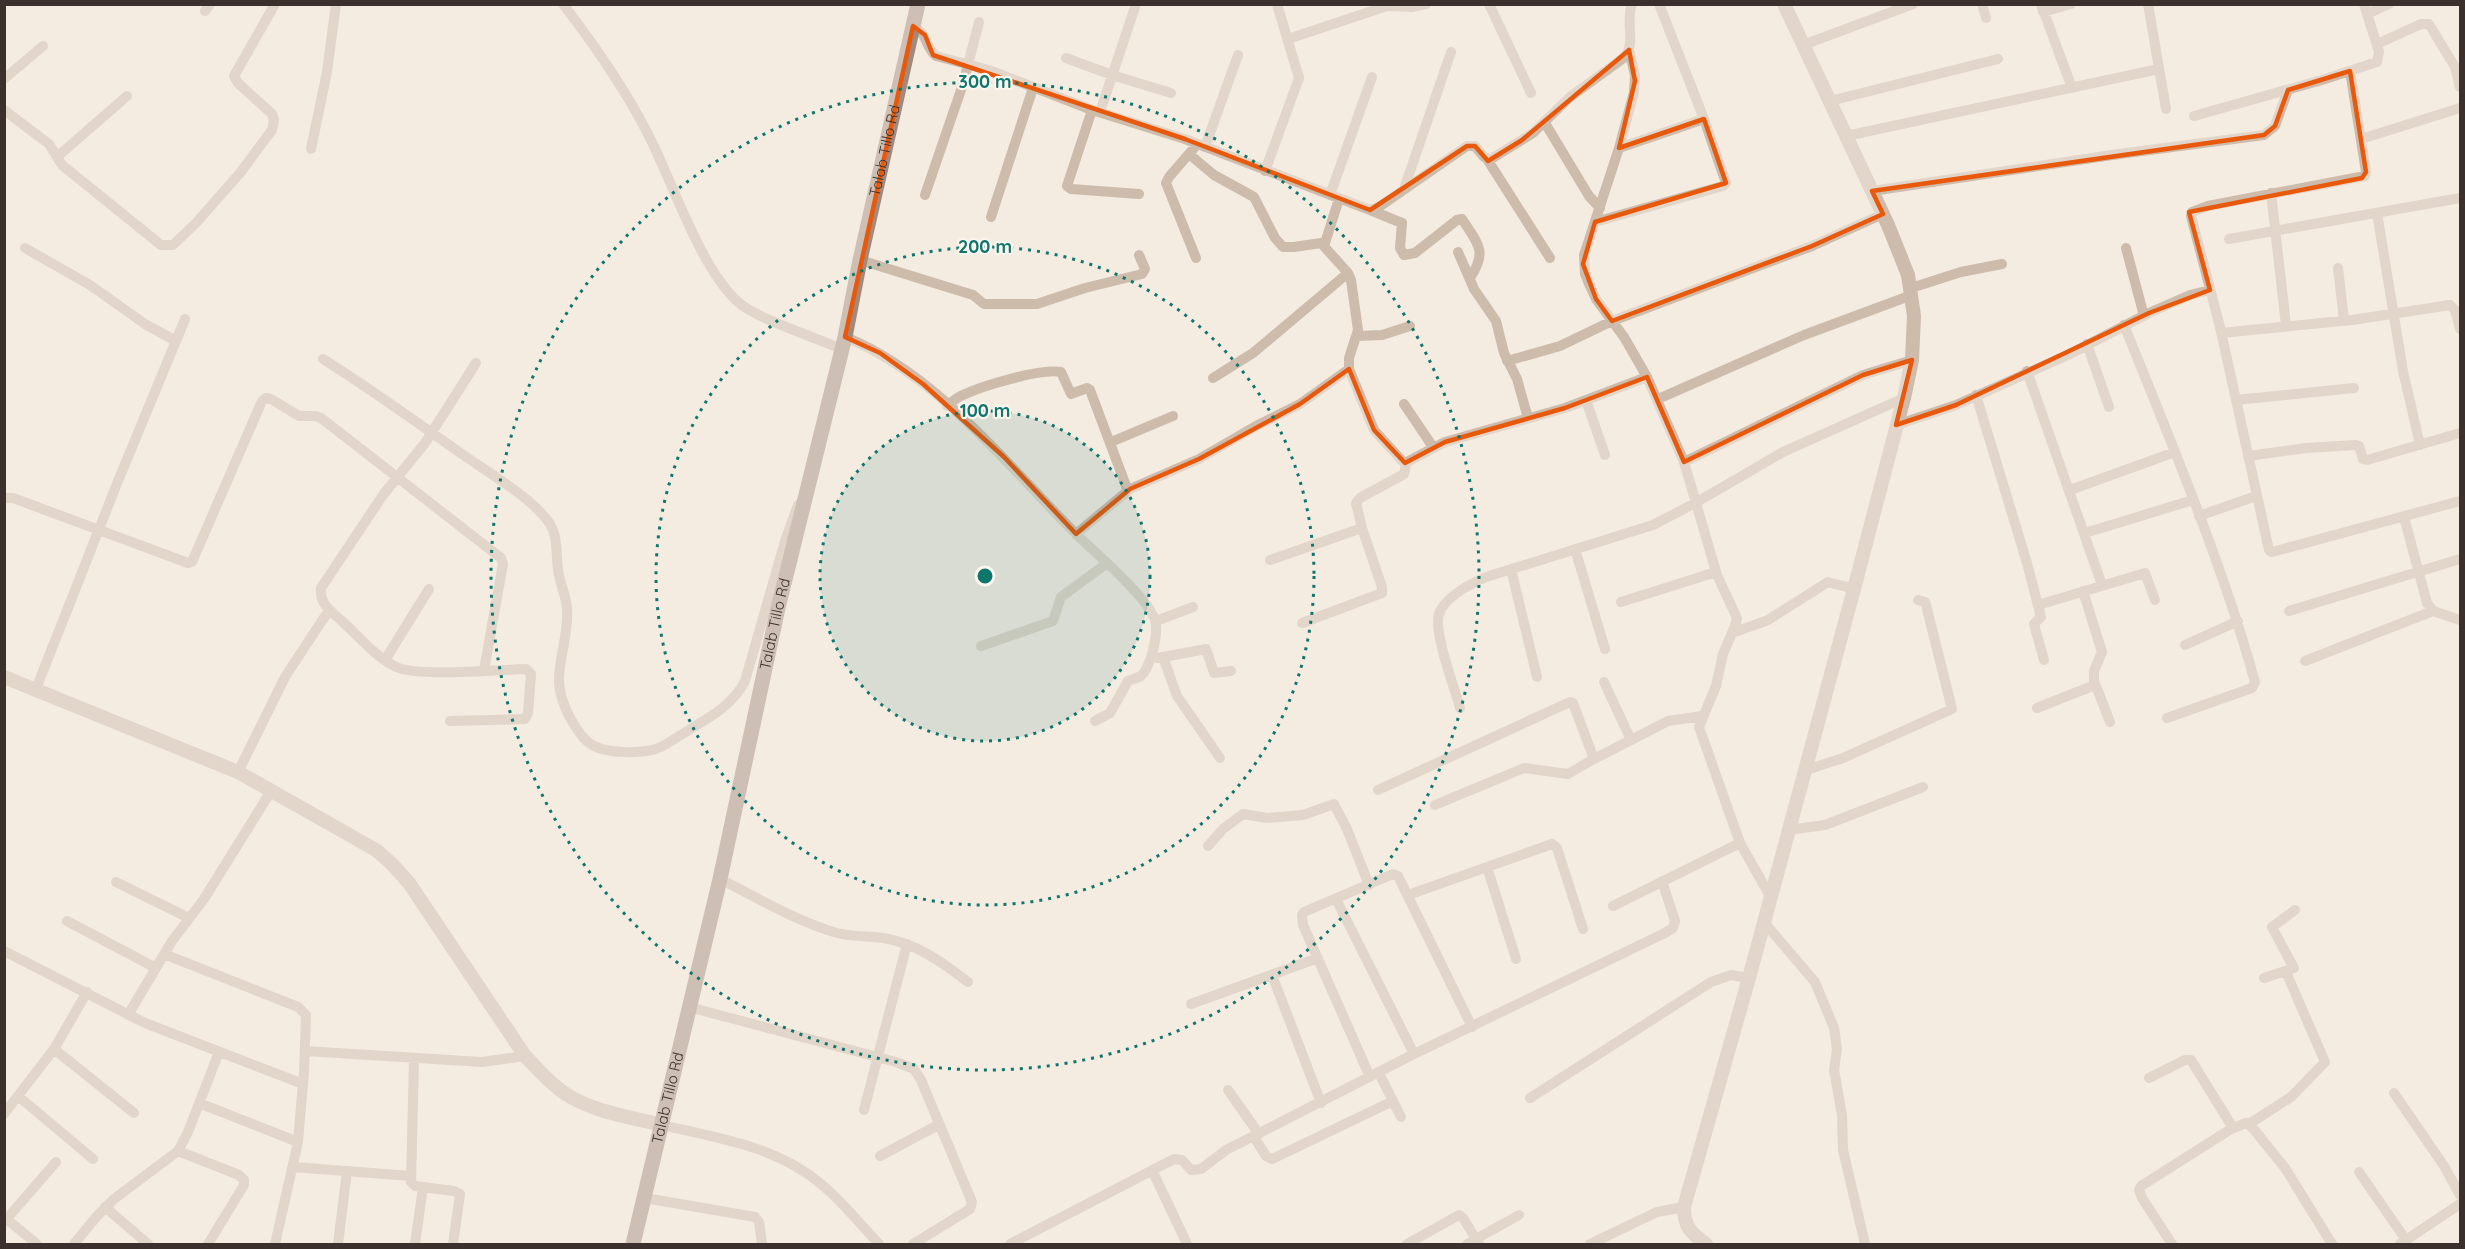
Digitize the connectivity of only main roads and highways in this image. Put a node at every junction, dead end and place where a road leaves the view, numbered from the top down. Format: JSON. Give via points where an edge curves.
{"nodes":[{"id":1,"x":918,"y":4,"type":"edge"},
{"id":2,"x":633,"y":1245,"type":"edge"}],
"edges":[{"from":1,"to":2,"type":"main road","name":"Talab Tillo Rd"}]}
